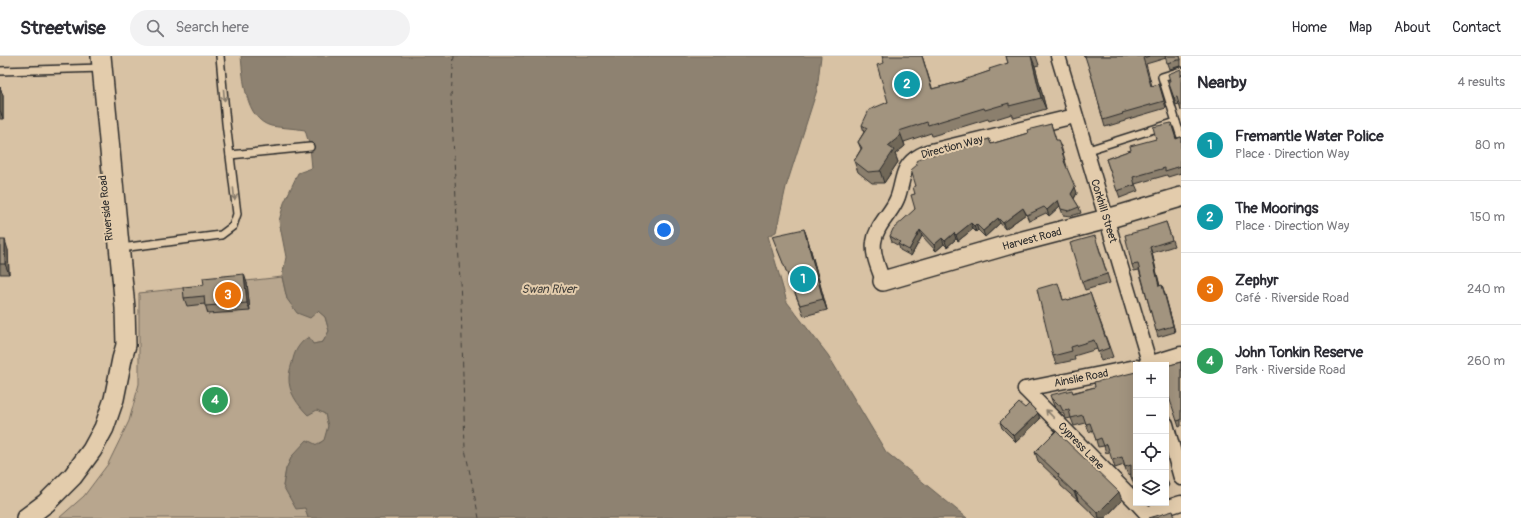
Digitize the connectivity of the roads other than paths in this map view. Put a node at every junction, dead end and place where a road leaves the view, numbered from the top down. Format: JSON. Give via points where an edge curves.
{"nodes":[{"id":1,"x":220,"y":56,"type":"edge"},
{"id":2,"x":1058,"y":56,"type":"edge"},
{"id":3,"x":96,"y":62,"type":"edge"},
{"id":4,"x":0,"y":71,"type":"edge"},
{"id":5,"x":1181,"y":71,"type":"edge"},
{"id":6,"x":1076,"y":116,"type":"junction"},
{"id":7,"x":1176,"y":122,"type":"junction"},
{"id":8,"x":1181,"y":137,"type":"edge"},
{"id":9,"x":310,"y":147,"type":"dead end"},
{"id":10,"x":1085,"y":151,"type":"junction"},
{"id":11,"x":230,"y":155,"type":"junction"},
{"id":12,"x":1181,"y":197,"type":"edge"},
{"id":13,"x":1107,"y":219,"type":"junction"},
{"id":14,"x":115,"y":248,"type":"junction"},
{"id":15,"x":883,"y":281,"type":"joint"},
{"id":16,"x":1181,"y":354,"type":"edge"},
{"id":17,"x":1144,"y":362,"type":"edge"},
{"id":18,"x":1155,"y":362,"type":"edge"},
{"id":19,"x":1133,"y":367,"type":"edge"},
{"id":20,"x":1025,"y":389,"type":"joint"},
{"id":21,"x":1169,"y":434,"type":"edge"},
{"id":22,"x":1181,"y":478,"type":"edge"},
{"id":23,"x":1133,"y":500,"type":"edge"},
{"id":24,"x":1181,"y":504,"type":"edge"},
{"id":25,"x":1139,"y":506,"type":"edge"},
{"id":26,"x":26,"y":518,"type":"edge"}],
"edges":[{"from":1,"to":11,"type":"lane","one_way":true},
{"from":2,"to":6,"type":"street","name":"Corkhill Street"},
{"from":3,"to":4,"type":"lane"},
{"from":3,"to":14,"type":"street","name":"Riverside Road"},
{"from":5,"to":7,"type":"lane","via":[[1162,77]]},
{"from":6,"to":10,"type":"street","name":"Corkhill Street"},
{"from":6,"to":15,"type":"street","name":"Direction Way","via":[[927,152],[915,158],[905,170],[896,200],[875,235],[875,254]]},
{"from":7,"to":8,"type":"lane"},
{"from":7,"to":10,"type":"lane"},
{"from":9,"to":11,"type":"lane"},
{"from":10,"to":13,"type":"street","name":"Corkhill Street"},
{"from":11,"to":14,"type":"lane","one_way":true,"via":[[237,214],[233,226],[221,235]]},
{"from":12,"to":13,"type":"street","name":"Harvest Road"},
{"from":13,"to":15,"type":"street","name":"Harvest Road"},
{"from":13,"to":17,"type":"street","name":"Corkhill Street"},
{"from":14,"to":26,"type":"street","name":"Riverside Road","via":[[117,342],[122,359],[114,399],[104,428],[81,466],[64,486]]},
{"from":16,"to":18,"type":"street","name":"Ainslie Road"},
{"from":19,"to":20,"type":"street","name":"Ainslie Road"},
{"from":23,"to":20,"type":"street","name":"Cypress Lane","one_way":true},
{"from":21,"to":22,"type":"street"},
{"from":24,"to":25,"type":"street","name":"Cypress Lane","via":[[1147,514]]}]}
